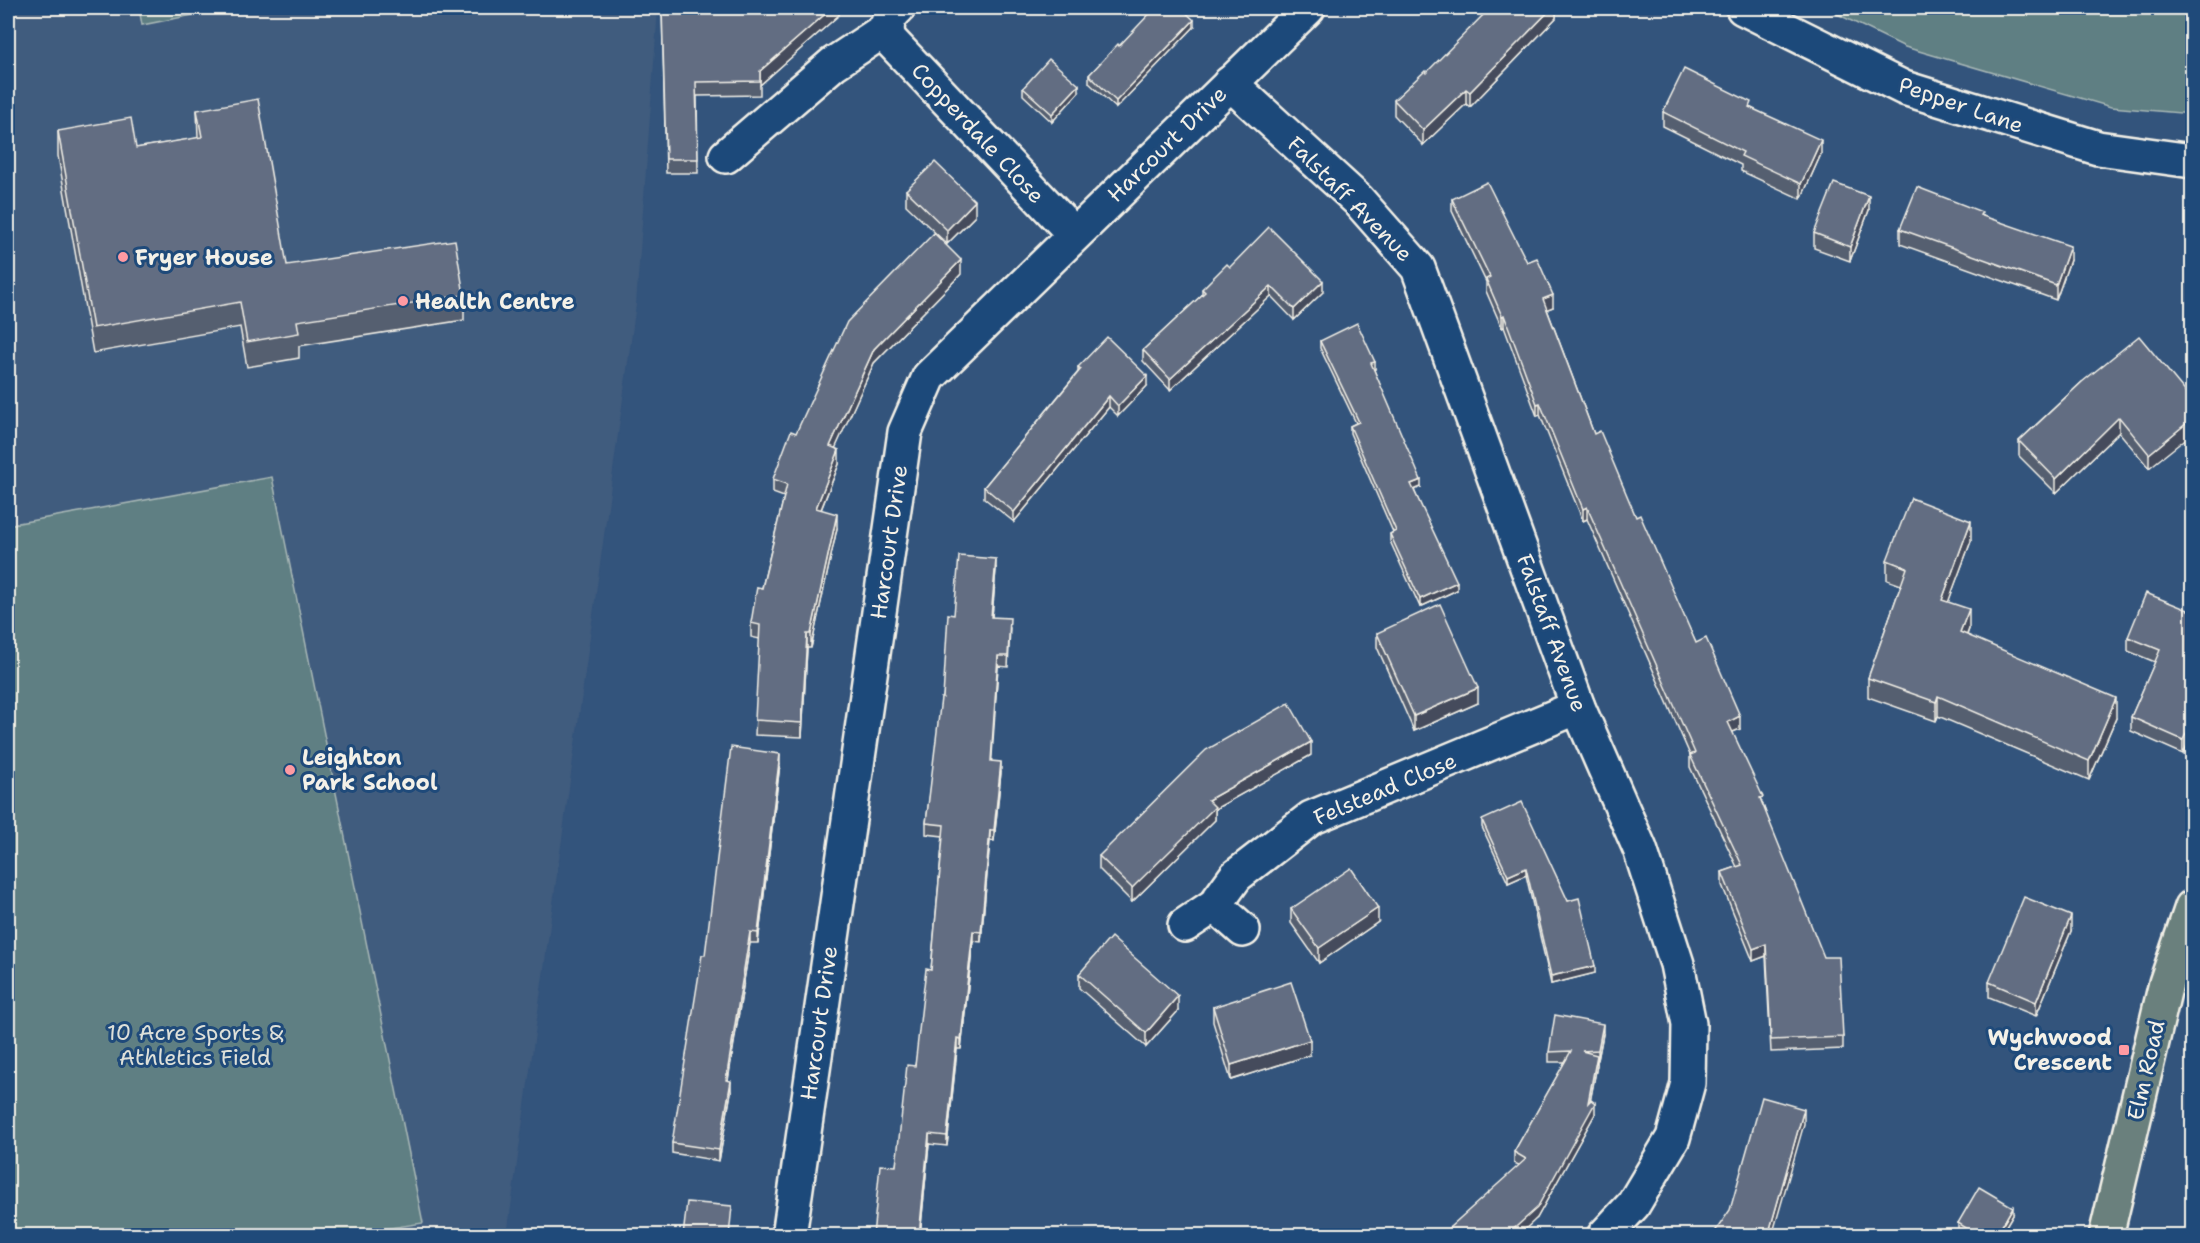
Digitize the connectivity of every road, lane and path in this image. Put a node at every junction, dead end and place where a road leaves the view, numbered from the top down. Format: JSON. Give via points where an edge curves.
{"nodes":[{"id":1,"x":1308,"y":8,"type":"edge"},
{"id":2,"x":1743,"y":8,"type":"edge"},
{"id":3,"x":892,"y":18,"type":"edge"},
{"id":4,"x":1230,"y":83,"type":"junction"},
{"id":5,"x":726,"y":156,"type":"dead end"},
{"id":6,"x":2193,"y":161,"type":"edge"},
{"id":7,"x":1074,"y":234,"type":"junction"},
{"id":8,"x":1578,"y":707,"type":"junction"},
{"id":9,"x":1215,"y":905,"type":"junction"},
{"id":10,"x":2193,"y":907,"type":"edge"},
{"id":11,"x":1185,"y":925,"type":"dead end"},
{"id":12,"x":1243,"y":930,"type":"dead end"},
{"id":13,"x":789,"y":1236,"type":"edge"},
{"id":14,"x":1604,"y":1236,"type":"edge"},
{"id":15,"x":2106,"y":1236,"type":"edge"}],
"edges":[{"from":1,"to":4,"type":"street","name":"Harcourt Drive"},
{"from":2,"to":6,"type":"street","name":"Pepper Lane","via":[[1904,88],[2098,148]]},
{"from":3,"to":5,"type":"street","name":"Copperdale Close"},
{"from":3,"to":7,"type":"street","name":"Copperdale Close","via":[[889,39]]},
{"from":4,"to":7,"type":"street","name":"Harcourt Drive"},
{"from":4,"to":8,"type":"street","name":"Falstaff Avenue","via":[[1358,200],[1418,268]]},
{"from":7,"to":13,"type":"street","name":"Harcourt Drive","via":[[929,377],[905,432]]},
{"from":8,"to":9,"type":"street","name":"Felstead Close","via":[[1311,818],[1236,876]]},
{"from":8,"to":14,"type":"street","name":"Falstaff Avenue","via":[[1640,849],[1677,964],[1689,1024],[1688,1083],[1673,1138],[1633,1205]]},
{"from":9,"to":11,"type":"street","name":"Felstead Close"},
{"from":9,"to":12,"type":"street"},
{"from":10,"to":15,"type":"main road","name":"Elm Road","via":[[2166,983]]}]}
